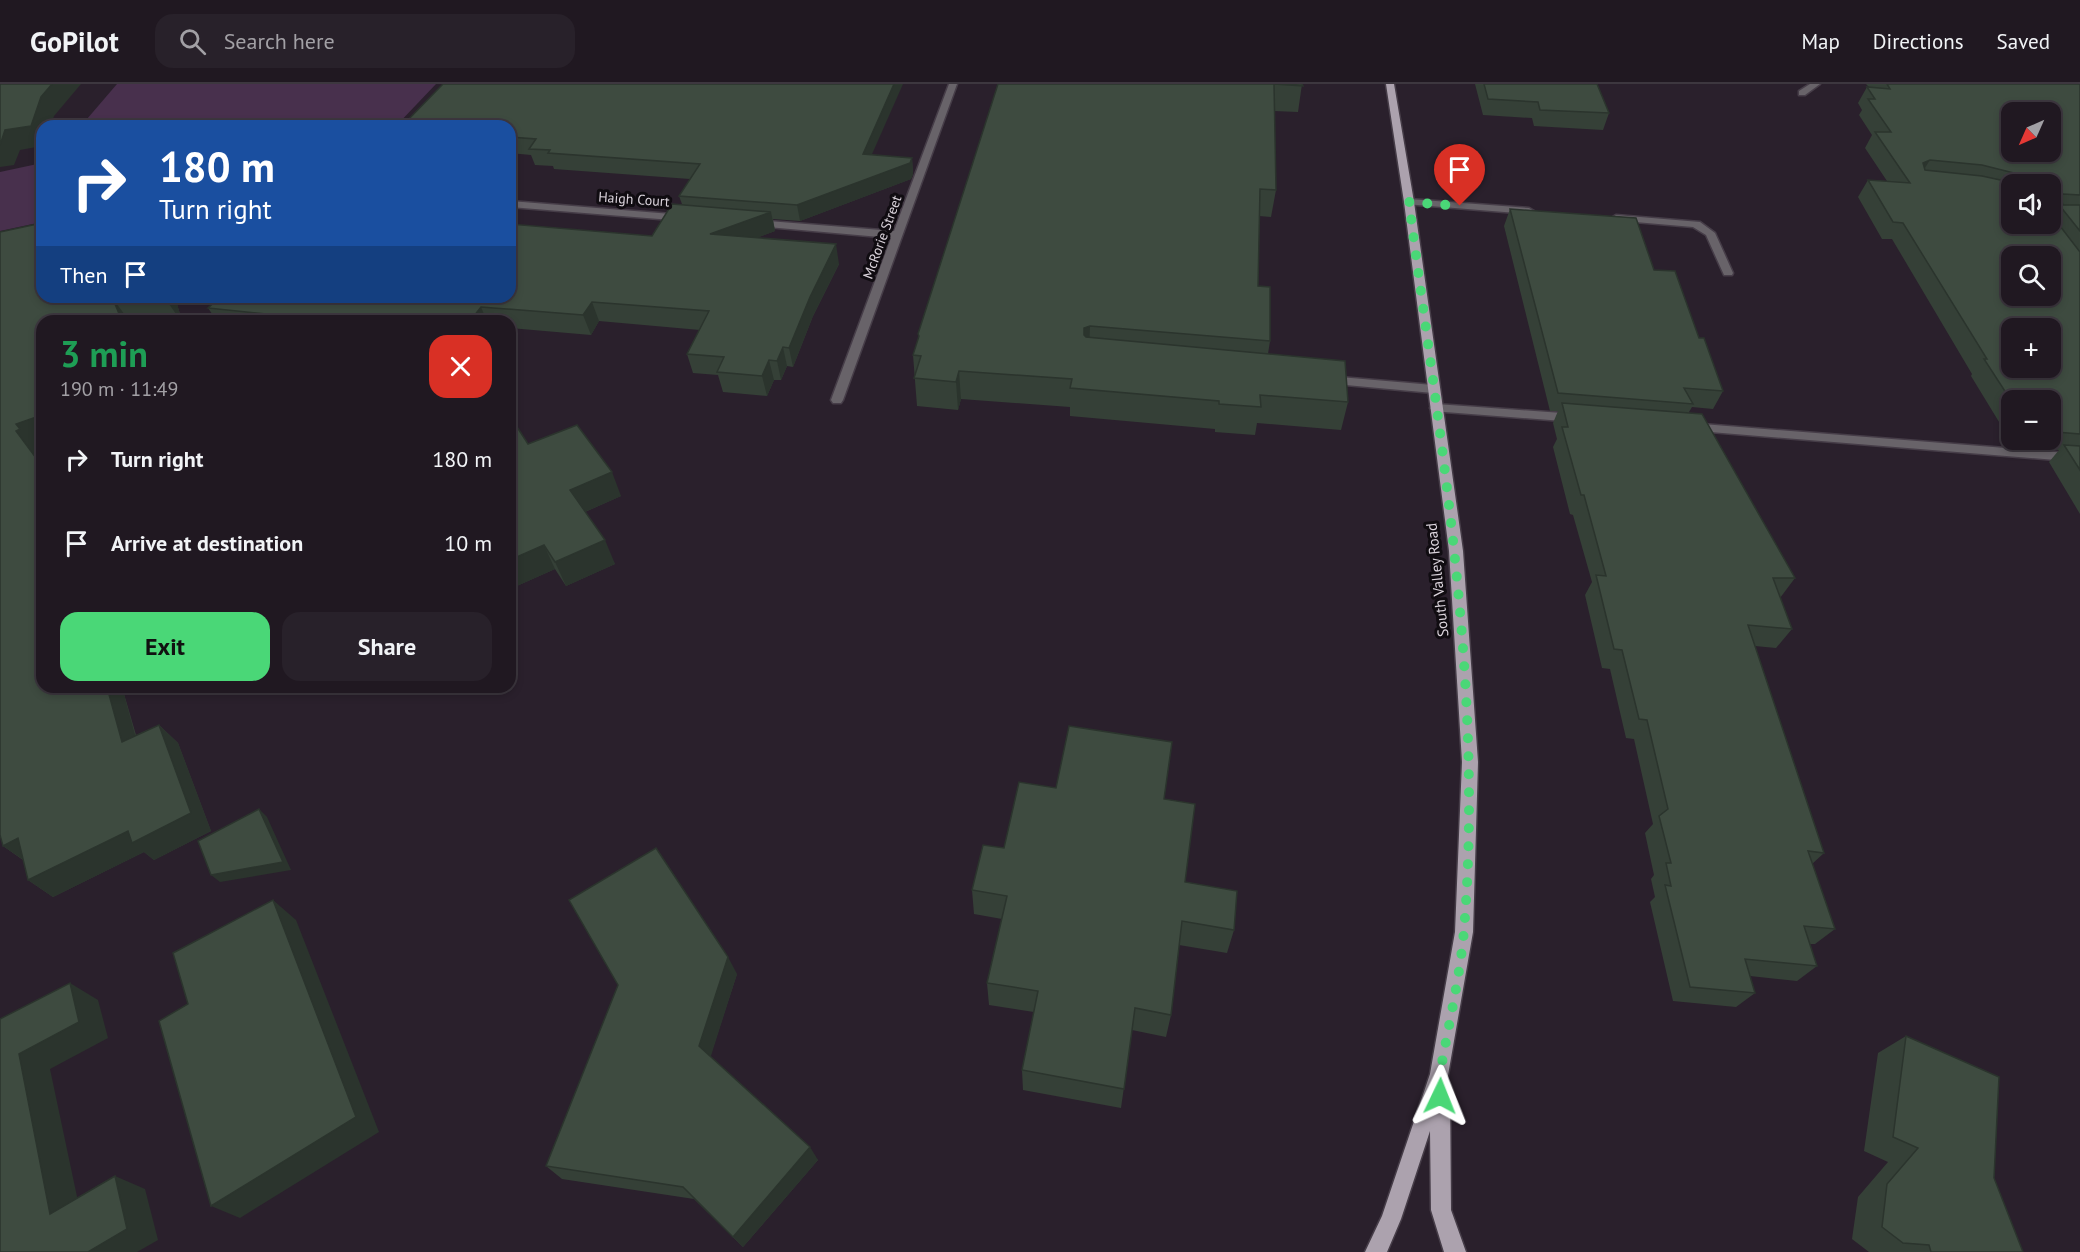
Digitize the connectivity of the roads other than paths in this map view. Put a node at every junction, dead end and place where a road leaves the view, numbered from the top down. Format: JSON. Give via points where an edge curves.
{"nodes":[{"id":1,"x":953,"y":84,"type":"edge"},
{"id":2,"x":1390,"y":84,"type":"edge"},
{"id":3,"x":1816,"y":84,"type":"edge"},
{"id":4,"x":1802,"y":93,"type":"dead end"},
{"id":5,"x":1409,"y":202,"type":"junction"},
{"id":6,"x":516,"y":204,"type":"edge"},
{"id":7,"x":1543,"y":212,"type":"edge"},
{"id":8,"x":1602,"y":217,"type":"edge"},
{"id":9,"x":699,"y":219,"type":"edge"},
{"id":10,"x":746,"y":223,"type":"edge"},
{"id":11,"x":899,"y":235,"type":"junction"},
{"id":12,"x":1728,"y":273,"type":"dead end"},
{"id":13,"x":1316,"y":379,"type":"edge"},
{"id":14,"x":1433,"y":389,"type":"junction"},
{"id":15,"x":837,"y":400,"type":"dead end"},
{"id":16,"x":1436,"y":408,"type":"junction"},
{"id":17,"x":1594,"y":419,"type":"edge"},
{"id":18,"x":1677,"y":426,"type":"edge"},
{"id":19,"x":2080,"y":458,"type":"edge"},
{"id":20,"x":1440,"y":1074,"type":"junction"},
{"id":21,"x":1376,"y":1252,"type":"edge"},
{"id":22,"x":1455,"y":1252,"type":"edge"}],
"edges":[{"from":1,"to":11,"type":"street","name":"McRorie Street"},
{"from":2,"to":5,"type":"main road","name":"South Valley Road"},
{"from":3,"to":4,"type":"street"},
{"from":5,"to":7,"type":"street"},
{"from":5,"to":14,"type":"main road","name":"South Valley Road"},
{"from":6,"to":9,"type":"street","name":"Haigh Court"},
{"from":8,"to":12,"type":"street","via":[[1696,224],[1710,233]]},
{"from":10,"to":11,"type":"street"},
{"from":11,"to":15,"type":"street","name":"McRorie Street"},
{"from":13,"to":14,"type":"street"},
{"from":14,"to":16,"type":"main road","name":"South Valley Road"},
{"from":16,"to":17,"type":"street"},
{"from":16,"to":20,"type":"main road","name":"South Valley Road","via":[[1456,551],[1470,762],[1464,932]]},
{"from":18,"to":19,"type":"street"},
{"from":20,"to":21,"type":"main road","name":"South Valley Road"},
{"from":20,"to":22,"type":"main road","name":"South Valley Road","via":[[1441,1210]]}]}
